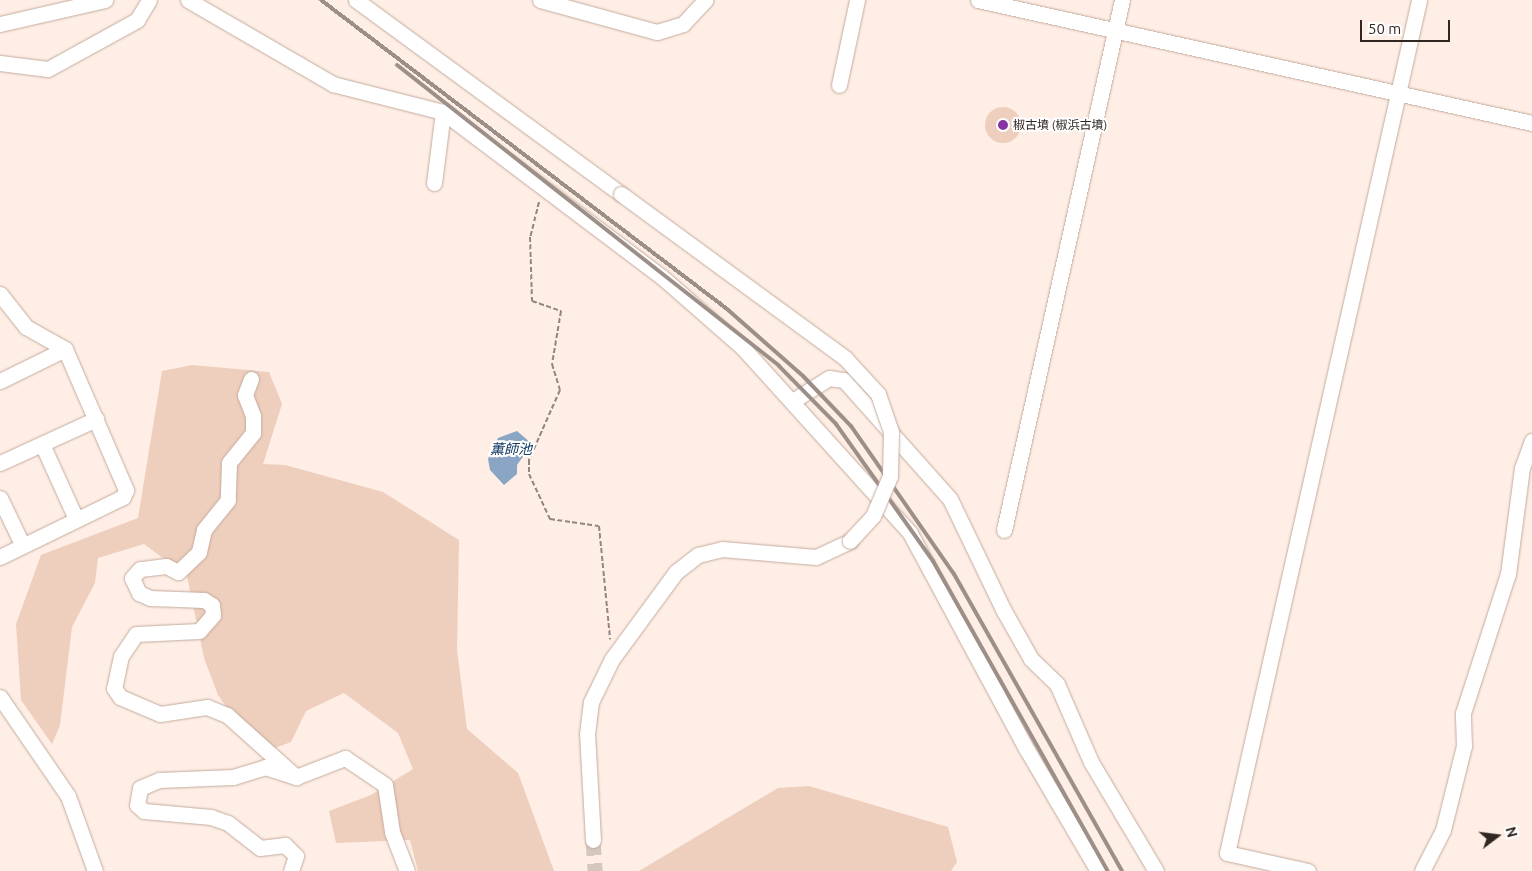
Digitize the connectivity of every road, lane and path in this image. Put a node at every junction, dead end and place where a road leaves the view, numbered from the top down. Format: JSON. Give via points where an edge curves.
{"nodes":[{"id":1,"x":105,"y":0,"type":"edge"},
{"id":2,"x":149,"y":0,"type":"edge"},
{"id":3,"x":188,"y":0,"type":"edge"},
{"id":4,"x":356,"y":0,"type":"edge"},
{"id":5,"x":540,"y":0,"type":"edge"},
{"id":6,"x":705,"y":0,"type":"edge"},
{"id":7,"x":858,"y":0,"type":"edge"},
{"id":8,"x":978,"y":0,"type":"edge"},
{"id":9,"x":1122,"y":0,"type":"edge"},
{"id":10,"x":1420,"y":0,"type":"edge"},
{"id":11,"x":0,"y":24,"type":"edge"},
{"id":12,"x":1115,"y":31,"type":"junction"},
{"id":13,"x":0,"y":63,"type":"edge"},
{"id":14,"x":839,"y":85,"type":"dead end"},
{"id":15,"x":1398,"y":95,"type":"junction"},
{"id":16,"x":443,"y":112,"type":"junction"},
{"id":17,"x":1532,"y":123,"type":"edge"},
{"id":18,"x":434,"y":183,"type":"dead end"},
{"id":19,"x":545,"y":190,"type":"junction"},
{"id":20,"x":0,"y":294,"type":"edge"},
{"id":21,"x":65,"y":349,"type":"junction"},
{"id":22,"x":251,"y":379,"type":"dead end"},
{"id":23,"x":0,"y":381,"type":"edge"},
{"id":24,"x":794,"y":400,"type":"junction"},
{"id":25,"x":96,"y":419,"type":"junction"},
{"id":26,"x":1532,"y":441,"type":"edge"},
{"id":27,"x":42,"y":444,"type":"junction"},
{"id":28,"x":0,"y":463,"type":"edge"},
{"id":29,"x":0,"y":498,"type":"edge"},
{"id":30,"x":76,"y":519,"type":"junction"},
{"id":31,"x":1004,"y":530,"type":"dead end"},
{"id":32,"x":22,"y":544,"type":"junction"},
{"id":33,"x":0,"y":557,"type":"edge"},
{"id":34,"x":612,"y":659,"type":"junction"},
{"id":35,"x":0,"y":696,"type":"edge"},
{"id":36,"x":296,"y":777,"type":"junction"},
{"id":37,"x":593,"y":840,"type":"tunnel mouth"},
{"id":38,"x":95,"y":871,"type":"edge"},
{"id":39,"x":291,"y":871,"type":"edge"},
{"id":40,"x":407,"y":871,"type":"edge"},
{"id":41,"x":1098,"y":871,"type":"edge"},
{"id":42,"x":1156,"y":871,"type":"edge"},
{"id":43,"x":1308,"y":871,"type":"edge"},
{"id":44,"x":1422,"y":871,"type":"edge"}],
"edges":[{"from":1,"to":11,"type":"street"},
{"from":2,"to":13,"type":"street","via":[[137,20],[48,69]]},
{"from":3,"to":16,"type":"street","via":[[344,89]]},
{"from":4,"to":34,"type":"street","bridge":true,"via":[[845,358],[878,394],[891,431],[890,476],[873,516],[850,541],[816,557],[734,549],[698,555],[676,572]]},
{"from":5,"to":6,"type":"street","via":[[657,32],[683,24]]},
{"from":7,"to":14,"type":"street"},
{"from":8,"to":12,"type":"street"},
{"from":9,"to":12,"type":"street"},
{"from":10,"to":15,"type":"street"},
{"from":12,"to":15,"type":"street"},
{"from":12,"to":31,"type":"street"},
{"from":15,"to":17,"type":"street"},
{"from":15,"to":43,"type":"street","via":[[1227,853]]},
{"from":16,"to":18,"type":"street"},
{"from":16,"to":19,"type":"street"},
{"from":19,"to":24,"type":"street","via":[[690,300]]},
{"from":19,"to":34,"type":"path","via":[[530,237],[532,301],[561,311],[552,364],[560,390],[529,460],[529,474],[550,519],[599,526]]},
{"from":20,"to":21,"type":"street","via":[[26,327]]},
{"from":21,"to":23,"type":"street"},
{"from":21,"to":25,"type":"street"},
{"from":22,"to":36,"type":"street","via":[[245,395],[253,416],[253,433],[229,463],[228,500],[204,530],[199,552],[178,572],[166,566],[140,568],[132,578],[139,593],[150,598],[204,600],[212,605],[213,615],[199,632],[136,634],[121,656],[114,688],[120,697],[160,714],[207,707],[227,715]]},
{"from":24,"to":41,"type":"street","via":[[910,533]]},
{"from":24,"to":42,"type":"street","via":[[829,378],[844,380],[950,499],[1008,619],[1031,659],[1056,684],[1091,762]]},
{"from":25,"to":27,"type":"street"},
{"from":25,"to":30,"type":"street","via":[[126,490],[124,497]]},
{"from":26,"to":44,"type":"street","via":[[1522,468],[1508,574],[1463,713],[1464,746],[1448,812]]},
{"from":27,"to":28,"type":"street"},
{"from":27,"to":30,"type":"street"},
{"from":29,"to":32,"type":"street"},
{"from":30,"to":32,"type":"street"},
{"from":32,"to":33,"type":"street"},
{"from":34,"to":37,"type":"street","via":[[591,702],[587,734]]},
{"from":35,"to":38,"type":"street","via":[[68,796]]},
{"from":36,"to":39,"type":"street","via":[[265,767],[233,777],[159,780],[140,788],[137,796],[137,805],[144,811],[211,817],[228,823],[260,848],[284,845],[296,856]]},
{"from":36,"to":40,"type":"street","via":[[346,758],[385,785],[392,832]]}]}
